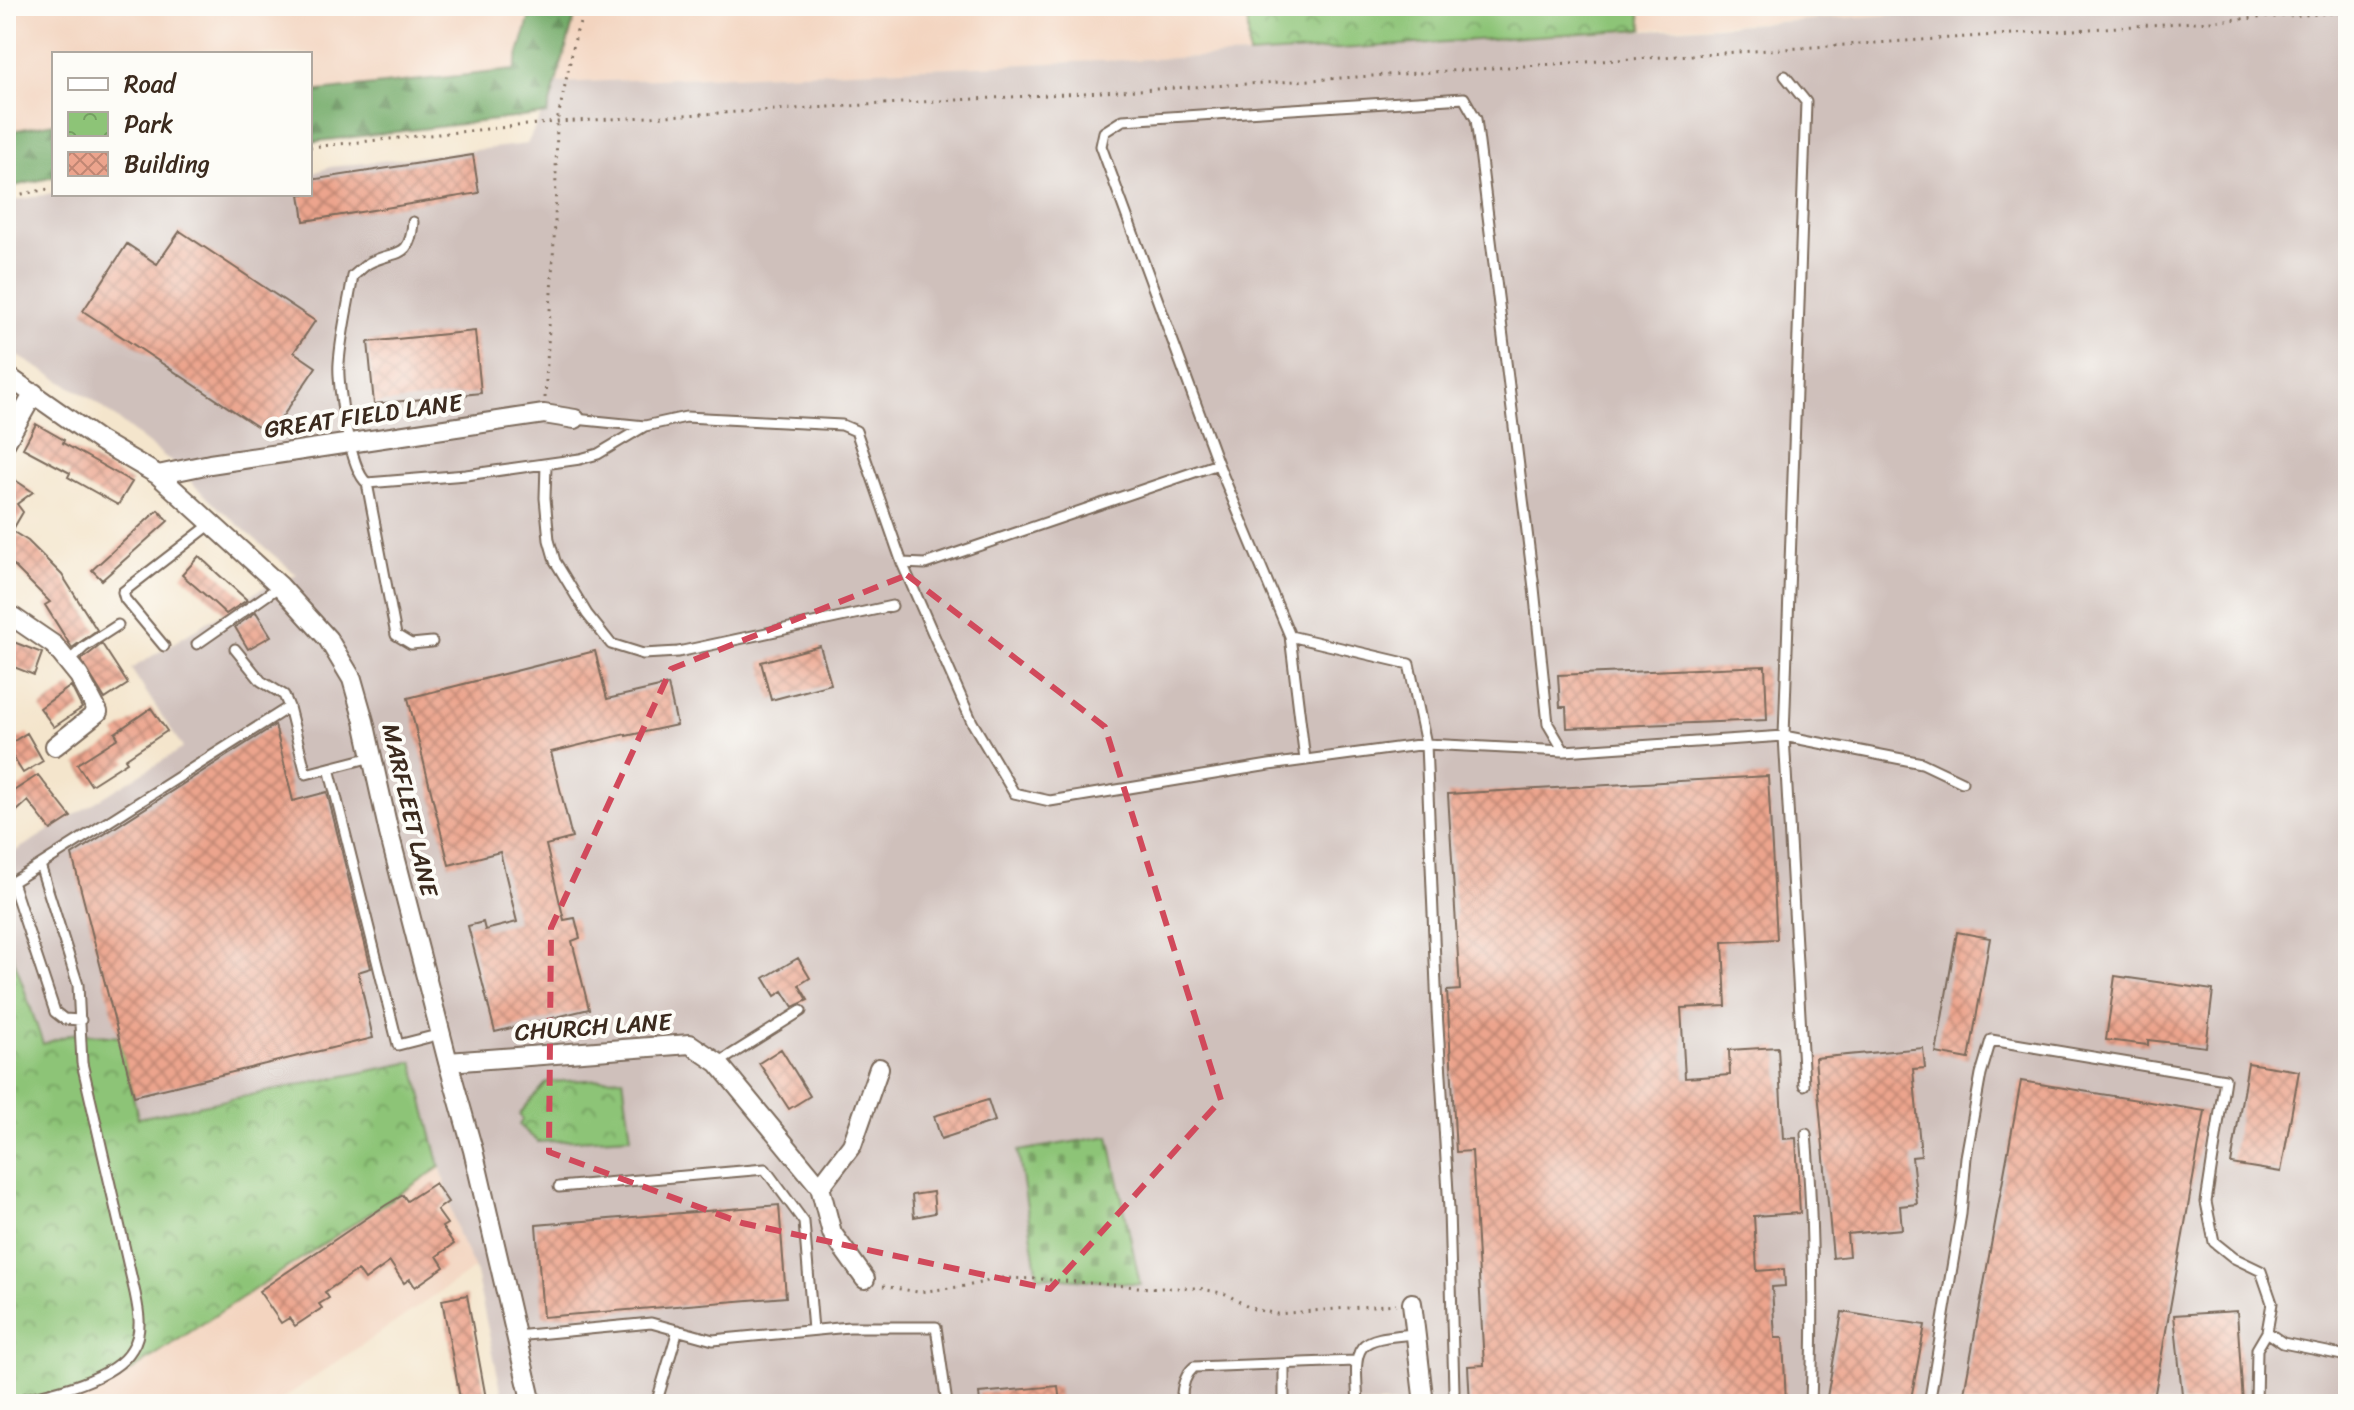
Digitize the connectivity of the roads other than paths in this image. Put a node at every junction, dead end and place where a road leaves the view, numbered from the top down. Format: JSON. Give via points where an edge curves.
{"nodes":[{"id":1,"x":1785,"y":76,"type":"dead end"},
{"id":2,"x":413,"y":222,"type":"dead end"},
{"id":3,"x":6,"y":375,"type":"edge"},
{"id":4,"x":34,"y":393,"type":"junction"},
{"id":5,"x":575,"y":419,"type":"joint"},
{"id":6,"x":645,"y":426,"type":"junction"},
{"id":7,"x":6,"y":442,"type":"edge"},
{"id":8,"x":349,"y":442,"type":"junction"},
{"id":9,"x":546,"y":464,"type":"junction"},
{"id":10,"x":1218,"y":464,"type":"junction"},
{"id":11,"x":158,"y":475,"type":"junction"},
{"id":12,"x":367,"y":483,"type":"junction"},
{"id":13,"x":211,"y":524,"type":"junction"},
{"id":14,"x":902,"y":563,"type":"junction"},
{"id":15,"x":280,"y":586,"type":"junction"},
{"id":16,"x":892,"y":606,"type":"dead end"},
{"id":17,"x":8,"y":618,"type":"edge"},
{"id":18,"x":118,"y":625,"type":"dead end"},
{"id":19,"x":1290,"y":636,"type":"junction"},
{"id":20,"x":432,"y":642,"type":"dead end"},
{"id":21,"x":197,"y":644,"type":"dead end"},
{"id":22,"x":164,"y":646,"type":"dead end"},
{"id":23,"x":235,"y":649,"type":"dead end"},
{"id":24,"x":68,"y":662,"type":"junction"},
{"id":25,"x":289,"y":707,"type":"junction"},
{"id":26,"x":1784,"y":736,"type":"junction"},
{"id":27,"x":1426,"y":744,"type":"junction"},
{"id":28,"x":55,"y":746,"type":"dead end"},
{"id":29,"x":1564,"y":751,"type":"junction"},
{"id":30,"x":372,"y":757,"type":"junction"},
{"id":31,"x":1305,"y":760,"type":"junction"},
{"id":32,"x":329,"y":768,"type":"junction"},
{"id":33,"x":1962,"y":782,"type":"dead end"},
{"id":34,"x":40,"y":865,"type":"junction"},
{"id":35,"x":801,"y":1011,"type":"dead end"},
{"id":36,"x":81,"y":1020,"type":"junction"},
{"id":37,"x":441,"y":1034,"type":"junction"},
{"id":38,"x":448,"y":1062,"type":"junction"},
{"id":39,"x":718,"y":1063,"type":"junction"},
{"id":40,"x":879,"y":1068,"type":"dead end"},
{"id":41,"x":1804,"y":1085,"type":"dead end"},
{"id":42,"x":1806,"y":1134,"type":"dead end"},
{"id":43,"x":559,"y":1187,"type":"dead end"},
{"id":44,"x":820,"y":1187,"type":"junction"},
{"id":45,"x":865,"y":1279,"type":"road end"},
{"id":46,"x":1412,"y":1303,"type":"road end"},
{"id":47,"x":678,"y":1330,"type":"junction"},
{"id":48,"x":813,"y":1330,"type":"junction"},
{"id":49,"x":2267,"y":1332,"type":"junction"},
{"id":50,"x":1416,"y":1334,"type":"junction"},
{"id":51,"x":516,"y":1336,"type":"junction"},
{"id":52,"x":2348,"y":1350,"type":"edge"},
{"id":53,"x":1355,"y":1361,"type":"junction"},
{"id":54,"x":1284,"y":1365,"type":"junction"},
{"id":55,"x":1454,"y":1391,"type":"dead end"},
{"id":56,"x":6,"y":1403,"type":"edge"},
{"id":57,"x":532,"y":1404,"type":"edge"},
{"id":58,"x":656,"y":1404,"type":"edge"},
{"id":59,"x":947,"y":1404,"type":"edge"},
{"id":60,"x":1182,"y":1404,"type":"edge"},
{"id":61,"x":1284,"y":1404,"type":"edge"},
{"id":62,"x":1358,"y":1404,"type":"edge"},
{"id":63,"x":1424,"y":1404,"type":"edge"},
{"id":64,"x":1811,"y":1404,"type":"edge"},
{"id":65,"x":1929,"y":1404,"type":"edge"},
{"id":66,"x":2256,"y":1404,"type":"edge"}],
"edges":[{"from":1,"to":26,"type":"lane","via":[[1806,102]]},
{"from":2,"to":8,"type":"lane","via":[[412,241],[405,251],[370,263],[353,276],[339,366]]},
{"from":3,"to":4,"type":"street","name":"MARFLEET LANE"},
{"from":4,"to":7,"type":"street"},
{"from":4,"to":11,"type":"street","name":"MARFLEET LANE"},
{"from":5,"to":6,"type":"lane"},
{"from":5,"to":8,"type":"street","name":"GREAT FIELD LANE","via":[[544,414]]},
{"from":6,"to":9,"type":"lane","via":[[598,454]]},
{"from":6,"to":14,"type":"lane","via":[[686,417],[842,425],[856,431]]},
{"from":8,"to":11,"type":"street","name":"GREAT FIELD LANE"},
{"from":8,"to":12,"type":"lane"},
{"from":9,"to":12,"type":"lane"},
{"from":9,"to":16,"type":"lane","via":[[545,498],[555,561],[611,644],[643,654],[678,652]]},
{"from":10,"to":14,"type":"lane","via":[[925,564]]},
{"from":10,"to":19,"type":"lane"},
{"from":10,"to":29,"type":"lane","via":[[1101,146],[1104,132],[1123,120],[1464,98],[1476,119],[1548,724]]},
{"from":11,"to":13,"type":"street","name":"MARFLEET LANE"},
{"from":12,"to":20,"type":"lane","via":[[396,635],[411,644]]},
{"from":13,"to":15,"type":"street","name":"MARFLEET LANE"},
{"from":13,"to":22,"type":"lane","via":[[123,592]]},
{"from":14,"to":31,"type":"lane","via":[[972,722],[1014,793],[1050,801]]},
{"from":15,"to":21,"type":"lane"},
{"from":15,"to":30,"type":"street","name":"MARFLEET LANE","via":[[328,639],[352,679]]},
{"from":17,"to":24,"type":"street","via":[[54,645]]},
{"from":18,"to":24,"type":"lane"},
{"from":19,"to":27,"type":"lane","via":[[1409,664]]},
{"from":19,"to":31,"type":"lane"},
{"from":23,"to":25,"type":"lane","via":[[261,681],[284,695]]},
{"from":24,"to":28,"type":"street","via":[[98,712]]},
{"from":25,"to":32,"type":"lane","via":[[306,774]]},
{"from":25,"to":34,"type":"lane"},
{"from":26,"to":29,"type":"lane"},
{"from":26,"to":33,"type":"lane","via":[[1922,763]]},
{"from":26,"to":41,"type":"lane"},
{"from":27,"to":29,"type":"lane"},
{"from":27,"to":31,"type":"lane"},
{"from":27,"to":55,"type":"lane"},
{"from":30,"to":32,"type":"lane"},
{"from":30,"to":37,"type":"street","name":"MARFLEET LANE"},
{"from":32,"to":37,"type":"lane","via":[[398,1045]]},
{"from":34,"to":36,"type":"lane","via":[[78,985]]},
{"from":34,"to":36,"type":"lane","via":[[12,882],[55,1012],[64,1019]]},
{"from":35,"to":39,"type":"lane"},
{"from":36,"to":56,"type":"lane","via":[[82,1063],[139,1325],[125,1358],[89,1381]]},
{"from":37,"to":38,"type":"street","name":"MARFLEET LANE"},
{"from":38,"to":39,"type":"street","name":"CHURCH LANE","via":[[690,1044]]},
{"from":38,"to":51,"type":"street","name":"MARFLEET LANE"},
{"from":39,"to":44,"type":"street","name":"CHURCH LANE"},
{"from":40,"to":44,"type":"street","via":[[852,1145]]},
{"from":42,"to":64,"type":"lane","via":[[1814,1300]]},
{"from":43,"to":48,"type":"lane","via":[[765,1169],[804,1222]]},
{"from":44,"to":45,"type":"street","name":"CHURCH LANE","via":[[832,1233]]},
{"from":46,"to":50,"type":"street"},
{"from":47,"to":48,"type":"lane","via":[[713,1340]]},
{"from":47,"to":51,"type":"lane","via":[[651,1323]]},
{"from":47,"to":58,"type":"lane"},
{"from":48,"to":59,"type":"lane","via":[[936,1327]]},
{"from":49,"to":52,"type":"lane","via":[[2283,1343],[2347,1356]]},
{"from":49,"to":65,"type":"lane","via":[[2272,1303],[2261,1271],[2214,1242],[2206,1202],[2225,1079],[1991,1040],[1966,1157]]},
{"from":49,"to":66,"type":"lane","via":[[2257,1349]]},
{"from":50,"to":53,"type":"lane","via":[[1378,1337],[1362,1346]]},
{"from":50,"to":63,"type":"street"},
{"from":51,"to":57,"type":"street","name":"MARFLEET LANE"},
{"from":53,"to":54,"type":"lane"},
{"from":53,"to":62,"type":"lane"},
{"from":54,"to":60,"type":"lane","via":[[1194,1367],[1187,1374]]},
{"from":54,"to":61,"type":"lane"}]}
